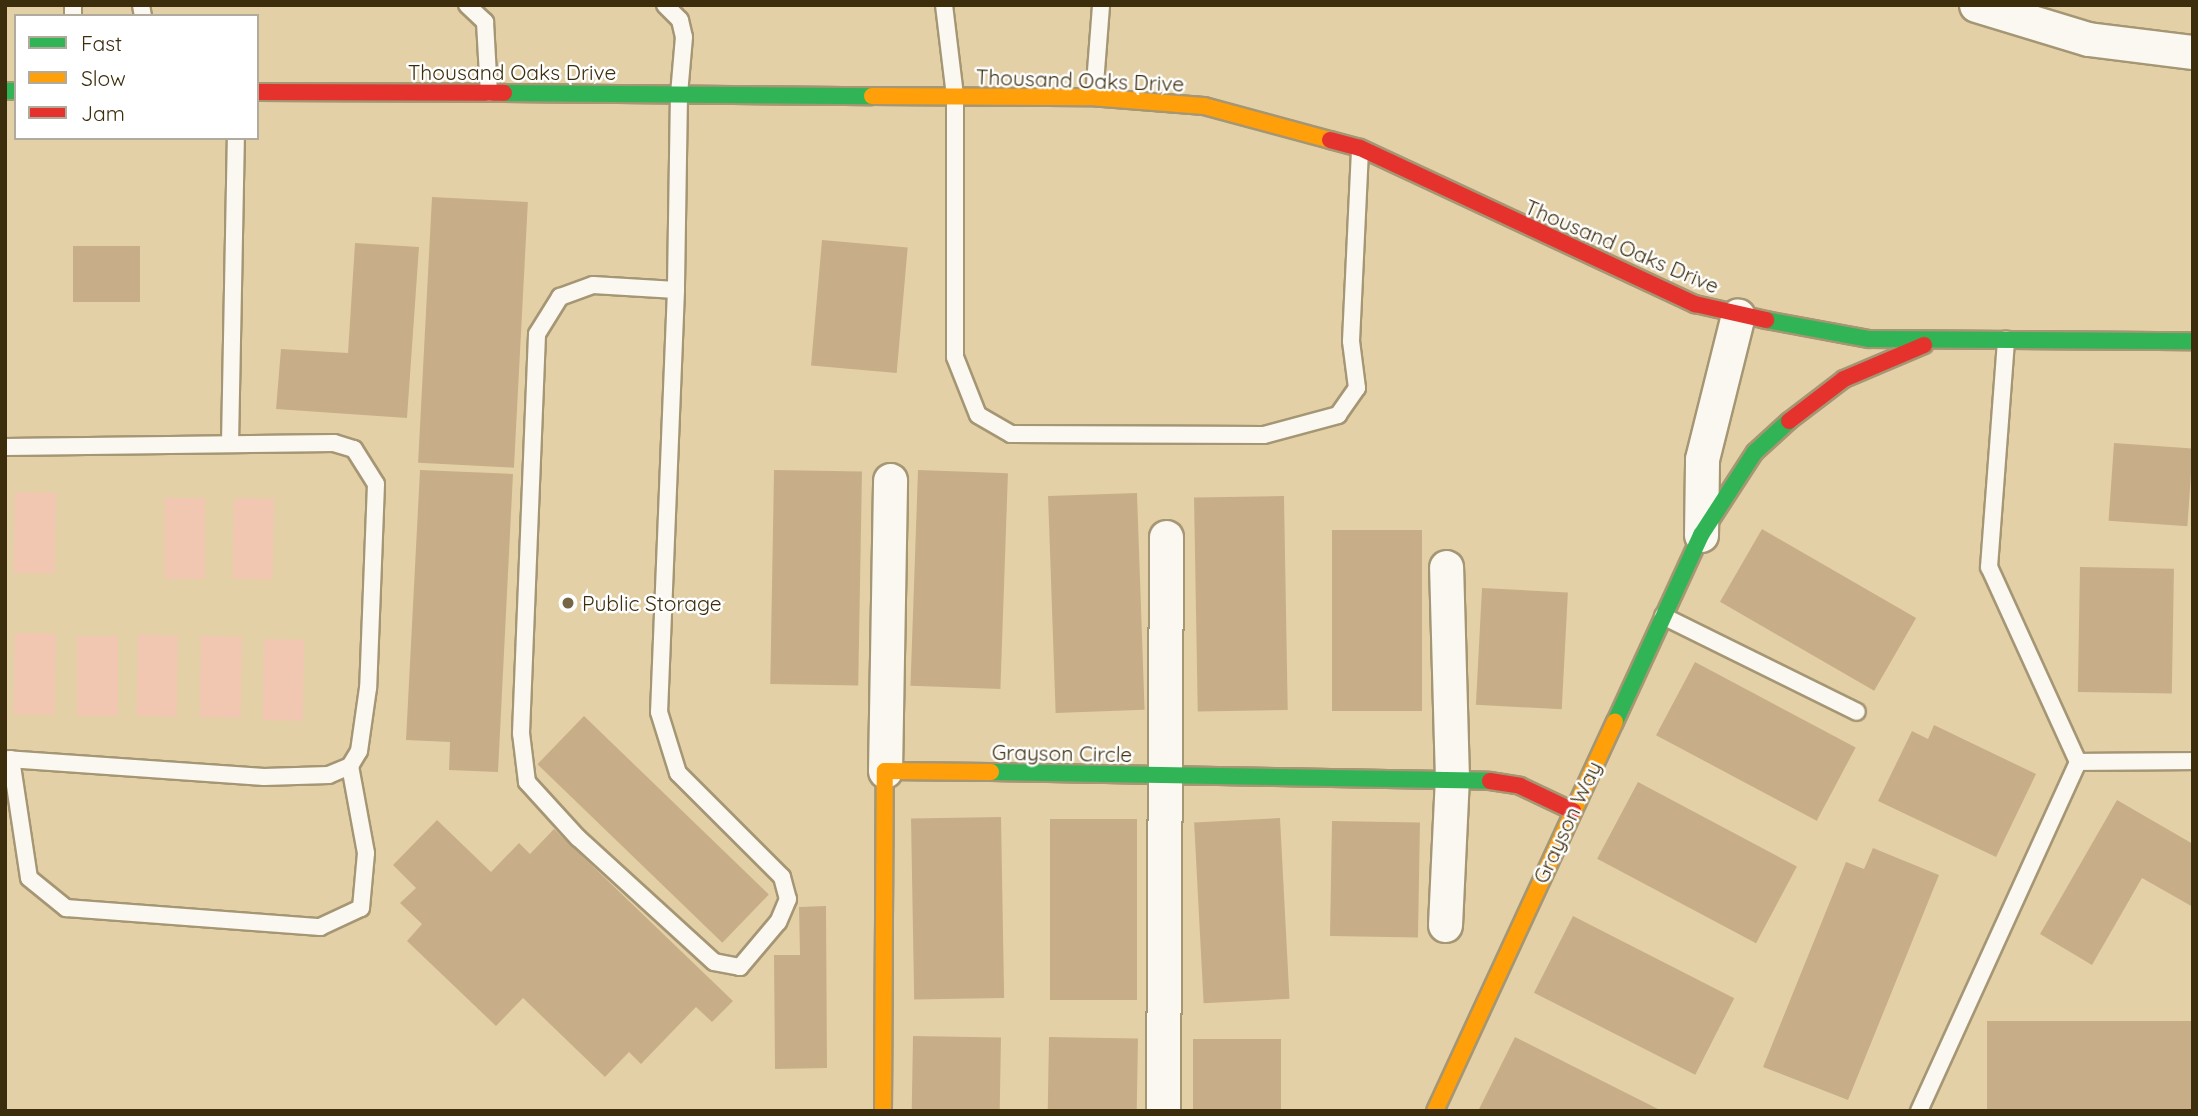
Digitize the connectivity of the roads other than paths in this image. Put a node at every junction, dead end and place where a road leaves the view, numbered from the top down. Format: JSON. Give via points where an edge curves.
{"nodes":[{"id":1,"x":665,"y":5,"type":"edge"},
{"id":2,"x":944,"y":5,"type":"edge"},
{"id":3,"x":1101,"y":5,"type":"edge"},
{"id":4,"x":1976,"y":5,"type":"edge"},
{"id":5,"x":477,"y":7,"type":"edge"},
{"id":6,"x":2193,"y":52,"type":"edge"},
{"id":7,"x":259,"y":92,"type":"edge"},
{"id":8,"x":489,"y":93,"type":"junction"},
{"id":9,"x":679,"y":94,"type":"junction"},
{"id":10,"x":955,"y":96,"type":"junction"},
{"id":11,"x":1094,"y":97,"type":"junction"},
{"id":12,"x":236,"y":140,"type":"edge"},
{"id":13,"x":1360,"y":148,"type":"junction"},
{"id":14,"x":676,"y":290,"type":"junction"},
{"id":15,"x":1738,"y":315,"type":"junction"},
{"id":16,"x":1938,"y":339,"type":"junction"},
{"id":17,"x":2006,"y":340,"type":"junction"},
{"id":18,"x":2193,"y":341,"type":"edge"},
{"id":19,"x":230,"y":444,"type":"junction"},
{"id":20,"x":5,"y":447,"type":"edge"},
{"id":21,"x":890,"y":480,"type":"dead end"},
{"id":22,"x":1701,"y":535,"type":"junction"},
{"id":23,"x":1167,"y":537,"type":"dead end"},
{"id":24,"x":1446,"y":567,"type":"dead end"},
{"id":25,"x":1663,"y":616,"type":"junction"},
{"id":26,"x":1857,"y":712,"type":"dead end"},
{"id":27,"x":8,"y":759,"type":"edge"},
{"id":28,"x":2193,"y":761,"type":"edge"},
{"id":29,"x":2078,"y":762,"type":"junction"},
{"id":30,"x":350,"y":766,"type":"junction"},
{"id":31,"x":885,"y":772,"type":"junction"},
{"id":32,"x":1167,"y":775,"type":"junction"},
{"id":33,"x":1452,"y":779,"type":"junction"},
{"id":34,"x":1573,"y":811,"type":"junction"},
{"id":35,"x":1445,"y":925,"type":"dead end"},
{"id":36,"x":883,"y":1111,"type":"edge"},
{"id":37,"x":1163,"y":1111,"type":"edge"},
{"id":38,"x":1435,"y":1111,"type":"edge"},
{"id":39,"x":1919,"y":1111,"type":"edge"}],
"edges":[{"from":1,"to":9,"type":"lane","via":[[680,20],[684,37]]},
{"from":2,"to":10,"type":"lane"},
{"from":3,"to":11,"type":"lane"},
{"from":4,"to":6,"type":"street","via":[[2088,39]]},
{"from":5,"to":8,"type":"lane","via":[[485,22]]},
{"from":7,"to":8,"type":"main road","name":"Thousand Oaks Drive"},
{"from":8,"to":9,"type":"main road","name":"Thousand Oaks Drive"},
{"from":9,"to":10,"type":"main road","name":"Thousand Oaks Drive"},
{"from":9,"to":14,"type":"lane"},
{"from":10,"to":11,"type":"main road","name":"Thousand Oaks Drive"},
{"from":10,"to":13,"type":"lane","via":[[955,357],[978,415],[1011,434],[1264,435],[1338,415],[1357,388],[1351,341]]},
{"from":11,"to":13,"type":"main road","name":"Thousand Oaks Drive","via":[[1204,106]]},
{"from":12,"to":19,"type":"lane"},
{"from":13,"to":15,"type":"main road","name":"Thousand Oaks Drive","via":[[1578,254]]},
{"from":14,"to":14,"type":"lane","via":[[659,712],[678,773],[782,877],[788,899],[778,922],[740,967],[714,962],[578,838],[527,782],[521,733],[537,334],[560,297],[593,285]]},
{"from":15,"to":16,"type":"main road","name":"Thousand Oaks Drive","via":[[1869,339]]},
{"from":15,"to":22,"type":"street","name":"Grayson Way","via":[[1702,459]]},
{"from":16,"to":17,"type":"main road","name":"Thousand Oaks Drive"},
{"from":16,"to":22,"type":"main road","name":"Grayson Way","via":[[1844,379],[1800,411],[1755,452]]},
{"from":17,"to":18,"type":"main road","name":"Thousand Oaks Drive"},
{"from":17,"to":29,"type":"lane","via":[[1989,567]]},
{"from":19,"to":20,"type":"lane"},
{"from":19,"to":30,"type":"lane","via":[[334,443],[354,449],[372,474],[368,688],[359,751]]},
{"from":21,"to":31,"type":"street"},
{"from":22,"to":25,"type":"main road","name":"Grayson Way"},
{"from":23,"to":32,"type":"street"},
{"from":24,"to":33,"type":"street"},
{"from":25,"to":26,"type":"lane"},
{"from":25,"to":34,"type":"main road","name":"Grayson Way"},
{"from":27,"to":30,"type":"lane","via":[[264,777],[329,775]]},
{"from":27,"to":30,"type":"lane","via":[[29,878],[66,908],[320,927],[361,908],[366,853]]},
{"from":28,"to":29,"type":"lane"},
{"from":29,"to":39,"type":"lane"},
{"from":31,"to":32,"type":"main road","name":"Grayson Circle"},
{"from":31,"to":36,"type":"main road"},
{"from":32,"to":33,"type":"main road","name":"Grayson Circle"},
{"from":32,"to":37,"type":"street"},
{"from":33,"to":34,"type":"main road","name":"Grayson Circle","via":[[1520,786]]},
{"from":33,"to":35,"type":"street"},
{"from":34,"to":38,"type":"main road","name":"Grayson Way"}]}
